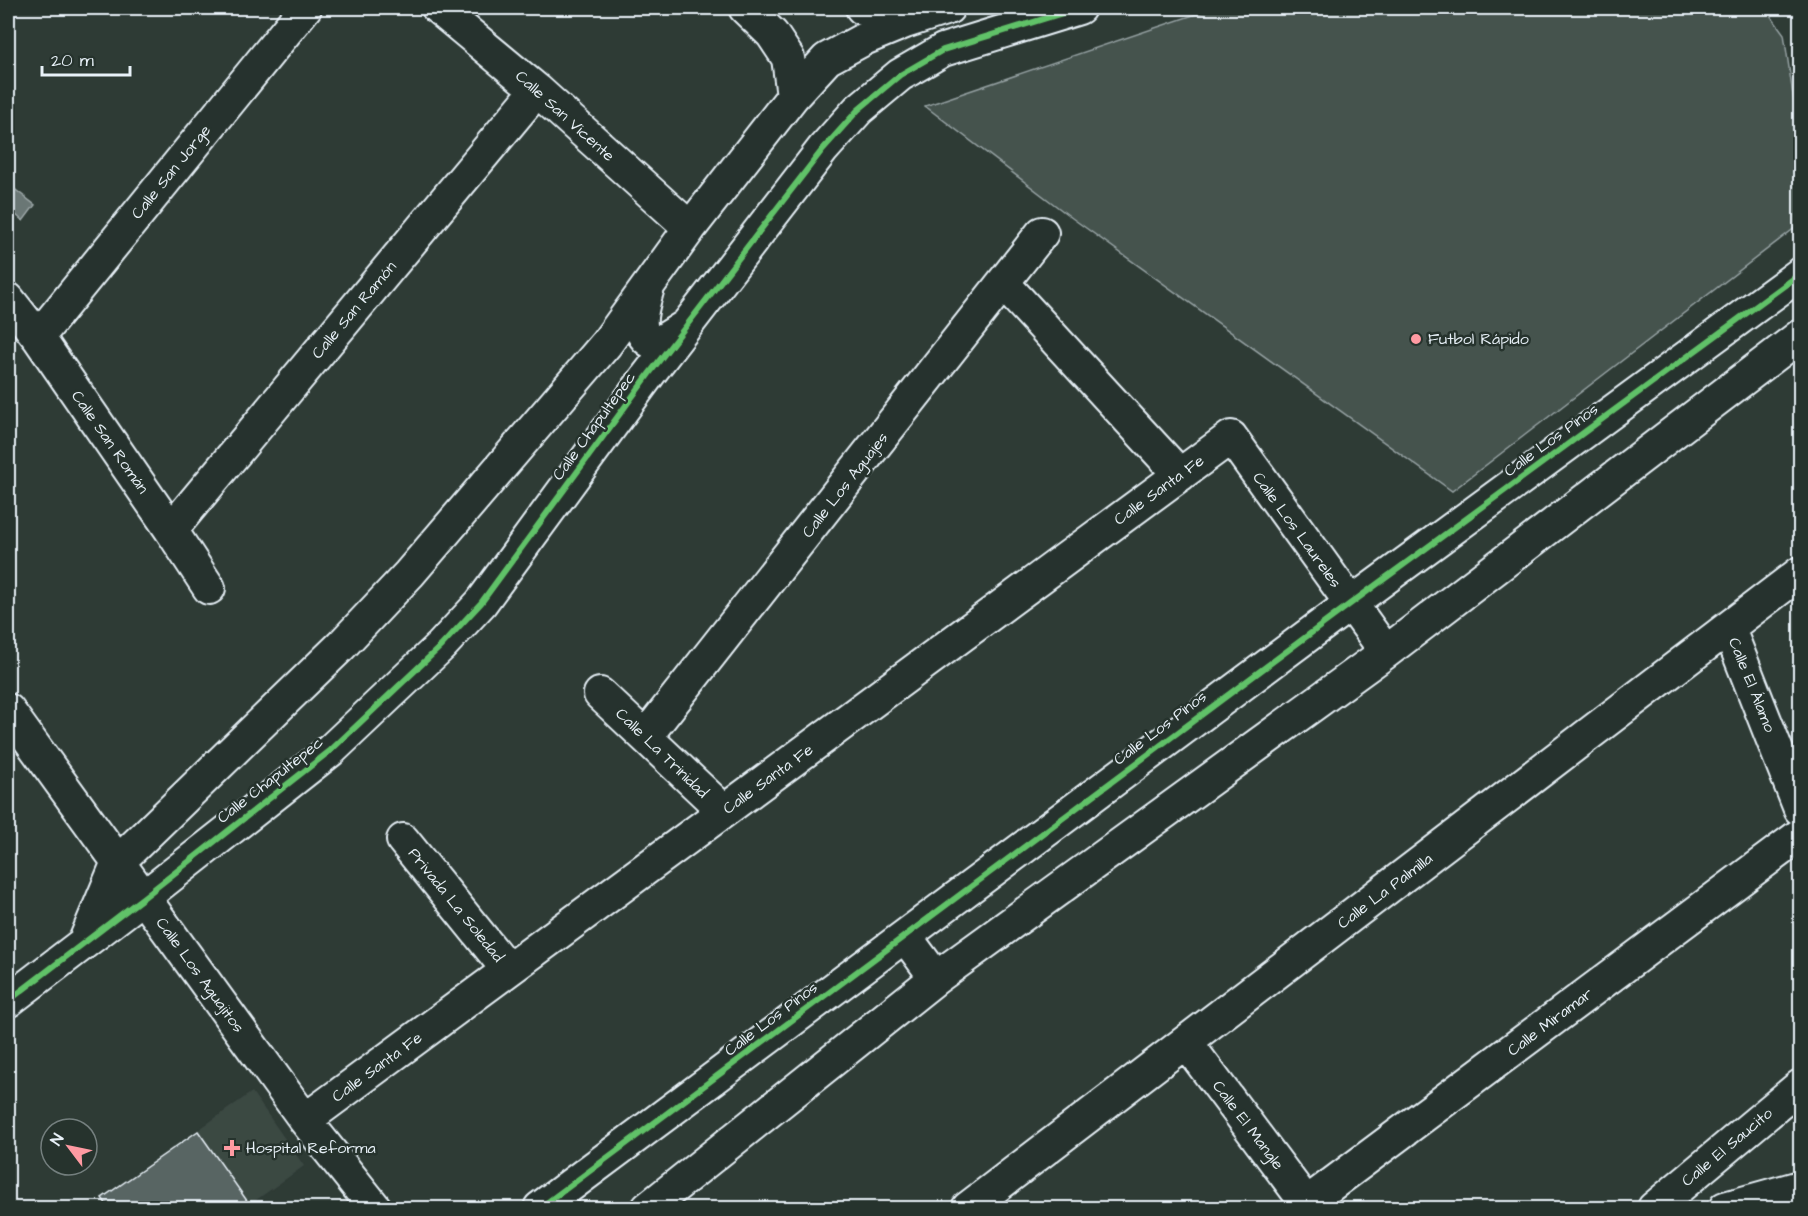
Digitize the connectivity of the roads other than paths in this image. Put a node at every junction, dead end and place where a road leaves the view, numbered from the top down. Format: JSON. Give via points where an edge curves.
{"nodes":[{"id":1,"x":305,"y":8,"type":"edge"},
{"id":2,"x":438,"y":8,"type":"edge"},
{"id":3,"x":745,"y":8,"type":"edge"},
{"id":4,"x":862,"y":8,"type":"edge"},
{"id":5,"x":948,"y":8,"type":"edge"},
{"id":6,"x":1079,"y":8,"type":"edge"},
{"id":7,"x":904,"y":22,"type":"junction"},
{"id":8,"x":537,"y":90,"type":"junction"},
{"id":9,"x":792,"y":96,"type":"junction"},
{"id":10,"x":690,"y":228,"type":"junction"},
{"id":11,"x":1042,"y":233,"type":"dead end"},
{"id":12,"x":1800,"y":274,"type":"edge"},
{"id":13,"x":649,"y":284,"type":"junction"},
{"id":14,"x":1004,"y":284,"type":"junction"},
{"id":15,"x":8,"y":299,"type":"edge"},
{"id":16,"x":686,"y":326,"type":"junction"},
{"id":17,"x":1800,"y":336,"type":"edge"},
{"id":18,"x":38,"y":337,"type":"junction"},
{"id":19,"x":1231,"y":437,"type":"joint"},
{"id":20,"x":1180,"y":475,"type":"junction"},
{"id":21,"x":171,"y":530,"type":"junction"},
{"id":22,"x":1800,"y":573,"type":"edge"},
{"id":23,"x":209,"y":588,"type":"dead end"},
{"id":24,"x":1350,"y":604,"type":"junction"},
{"id":25,"x":1729,"y":629,"type":"junction"},
{"id":26,"x":1386,"y":652,"type":"junction"},
{"id":27,"x":600,"y":694,"type":"dead end"},
{"id":28,"x":8,"y":710,"type":"edge"},
{"id":29,"x":646,"y":736,"type":"junction"},
{"id":30,"x":1800,"y":809,"type":"edge"},
{"id":31,"x":724,"y":811,"type":"junction"},
{"id":32,"x":1800,"y":835,"type":"edge"},
{"id":33,"x":403,"y":840,"type":"dead end"},
{"id":34,"x":118,"y":862,"type":"junction"},
{"id":35,"x":144,"y":897,"type":"junction"},
{"id":36,"x":905,"y":936,"type":"junction"},
{"id":37,"x":85,"y":942,"type":"junction"},
{"id":38,"x":508,"y":970,"type":"junction"},
{"id":39,"x":936,"y":978,"type":"junction"},
{"id":40,"x":8,"y":1001,"type":"edge"},
{"id":41,"x":1186,"y":1042,"type":"junction"},
{"id":42,"x":1800,"y":1086,"type":"edge"},
{"id":43,"x":304,"y":1120,"type":"junction"},
{"id":44,"x":1800,"y":1187,"type":"edge"},
{"id":45,"x":1305,"y":1207,"type":"edge"},
{"id":46,"x":375,"y":1209,"type":"edge"},
{"id":47,"x":540,"y":1209,"type":"edge"},
{"id":48,"x":648,"y":1209,"type":"edge"},
{"id":49,"x":968,"y":1209,"type":"edge"},
{"id":50,"x":1654,"y":1209,"type":"edge"},
{"id":51,"x":1725,"y":1209,"type":"edge"}],
"edges":[{"from":1,"to":18,"type":"street","name":"Calle San Jorge"},
{"from":2,"to":8,"type":"street","name":"Calle San Vicente"},
{"from":3,"to":9,"type":"street","via":[[772,34],[788,58]]},
{"from":4,"to":7,"type":"street"},
{"from":5,"to":7,"type":"street"},
{"from":6,"to":16,"type":"street","name":"Calle Chapultepec","via":[[943,50],[900,75],[858,110],[823,149]]},
{"from":7,"to":9,"type":"street","via":[[826,59]]},
{"from":8,"to":10,"type":"street","name":"Calle San Vicente"},
{"from":8,"to":21,"type":"street","name":"Calle San Ramón"},
{"from":9,"to":10,"type":"street"},
{"from":10,"to":13,"type":"street"},
{"from":11,"to":14,"type":"street","name":"Calle Los Aguajes"},
{"from":12,"to":24,"type":"street","name":"Calle Los Pinos"},
{"from":13,"to":16,"type":"street","via":[[641,323],[649,342],[657,344]]},
{"from":13,"to":34,"type":"street","via":[[606,344],[410,574]]},
{"from":14,"to":20,"type":"street"},
{"from":14,"to":29,"type":"street","name":"Calle Los Aguajes"},
{"from":15,"to":18,"type":"street","name":"Calle San Román"},
{"from":16,"to":35,"type":"street","name":"Calle Chapultepec","via":[[481,603],[441,646],[331,750]]},
{"from":17,"to":26,"type":"street"},
{"from":18,"to":21,"type":"street","name":"Calle San Román"},
{"from":19,"to":20,"type":"street","name":"Calle Santa Fe"},
{"from":19,"to":24,"type":"street","name":"Calle Los Laureles"},
{"from":20,"to":31,"type":"street","name":"Calle Santa Fe"},
{"from":21,"to":23,"type":"street","name":"Calle San Román"},
{"from":22,"to":25,"type":"street","name":"Calle La Palmilla"},
{"from":24,"to":26,"type":"street","name":"Calle Los Laureles"},
{"from":24,"to":36,"type":"street","name":"Calle Los Pinos"},
{"from":25,"to":30,"type":"street","name":"Calle El Álamo"},
{"from":25,"to":41,"type":"street","name":"Calle La Palmilla"},
{"from":26,"to":39,"type":"street"},
{"from":27,"to":29,"type":"street","name":"Calle La Trinidad"},
{"from":28,"to":34,"type":"street","name":"Calle Los Aguajitos"},
{"from":29,"to":31,"type":"street","name":"Calle La Trinidad"},
{"from":31,"to":38,"type":"street","name":"Calle Santa Fe"},
{"from":32,"to":45,"type":"street","name":"Calle Miramar"},
{"from":33,"to":38,"type":"street","name":"Privada La Soledad"},
{"from":34,"to":35,"type":"street","name":"Calle Los Aguajitos"},
{"from":34,"to":37,"type":"street"},
{"from":35,"to":37,"type":"street","name":"Calle Chapultepec"},
{"from":35,"to":43,"type":"street","name":"Calle Los Aguajitos"},
{"from":36,"to":39,"type":"street"},
{"from":36,"to":47,"type":"street","name":"Calle Los Pinos"},
{"from":37,"to":40,"type":"street","name":"Calle Chapultepec"},
{"from":38,"to":43,"type":"street","name":"Calle Santa Fe"},
{"from":39,"to":48,"type":"street"},
{"from":41,"to":45,"type":"street","name":"Calle El Mangle"},
{"from":41,"to":49,"type":"street","name":"Calle La Palmilla"},
{"from":42,"to":50,"type":"street","name":"Calle El Saucito"},
{"from":43,"to":46,"type":"street","name":"Calle Los Aguajitos"},
{"from":44,"to":51,"type":"street"}]}
